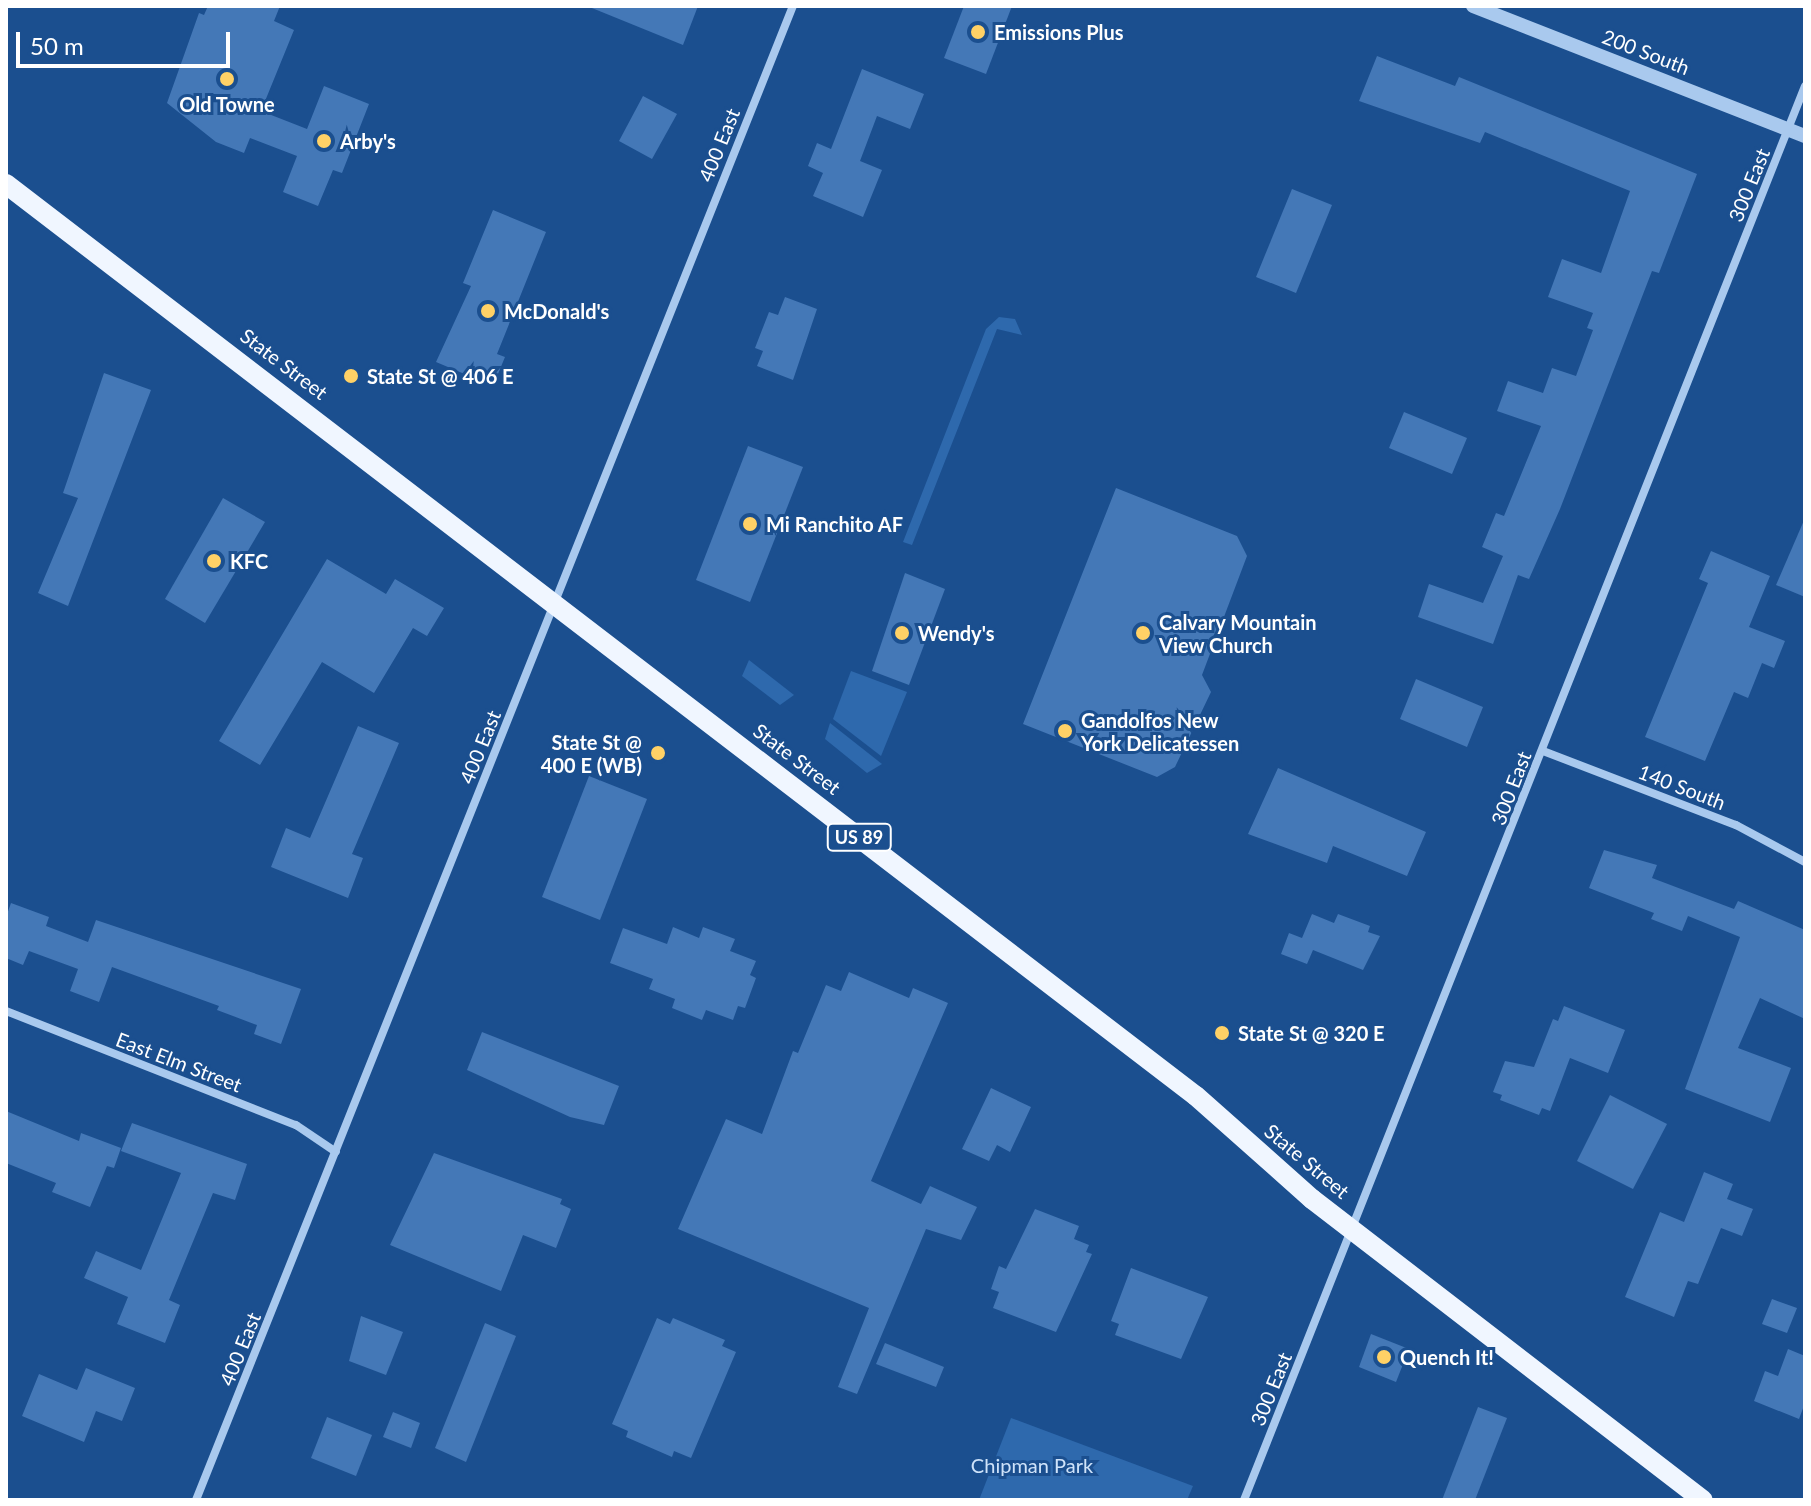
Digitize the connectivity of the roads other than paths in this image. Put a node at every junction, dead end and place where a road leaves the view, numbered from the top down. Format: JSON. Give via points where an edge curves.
{"nodes":[{"id":1,"x":793,"y":6,"type":"edge"},
{"id":2,"x":1473,"y":6,"type":"edge"},
{"id":3,"x":1805,"y":86,"type":"edge"},
{"id":4,"x":1788,"y":129,"type":"junction"},
{"id":5,"x":1805,"y":136,"type":"edge"},
{"id":6,"x":6,"y":184,"type":"edge"},
{"id":7,"x":554,"y":602,"type":"junction"},
{"id":8,"x":1543,"y":751,"type":"junction"},
{"id":9,"x":1805,"y":862,"type":"edge"},
{"id":10,"x":6,"y":1011,"type":"edge"},
{"id":11,"x":336,"y":1152,"type":"junction"},
{"id":12,"x":1350,"y":1228,"type":"junction"},
{"id":13,"x":196,"y":1500,"type":"edge"},
{"id":14,"x":1244,"y":1500,"type":"edge"},
{"id":15,"x":1703,"y":1500,"type":"edge"}],
"edges":[{"from":1,"to":7,"type":"street","name":"400 East"},
{"from":2,"to":4,"type":"street","name":"200 South"},
{"from":3,"to":4,"type":"street","name":"300 East"},
{"from":4,"to":5,"type":"street","name":"200 South"},
{"from":4,"to":8,"type":"street","name":"300 East"},
{"from":6,"to":7,"type":"main road","name":"State Street","number":"US 89"},
{"from":7,"to":11,"type":"street","name":"400 East"},
{"from":7,"to":12,"type":"main road","name":"State Street","number":"US 89","via":[[1196,1096]]},
{"from":8,"to":9,"type":"street","name":"140 South","via":[[1736,825]]},
{"from":8,"to":12,"type":"street","name":"300 East"},
{"from":10,"to":11,"type":"street","name":"East Elm Street","via":[[296,1125]]},
{"from":11,"to":13,"type":"street","name":"400 East"},
{"from":12,"to":14,"type":"street","name":"300 East"},
{"from":12,"to":15,"type":"main road","name":"State Street","number":"US 89"}]}
